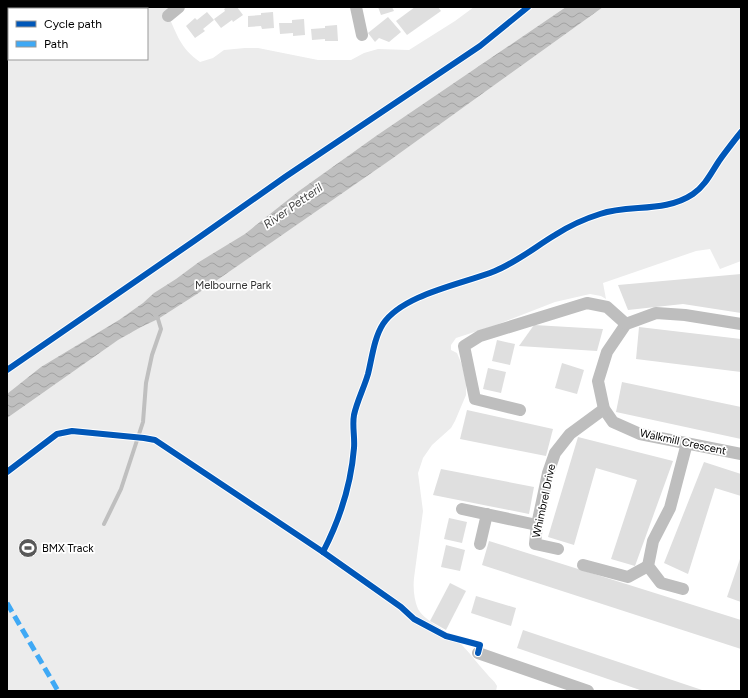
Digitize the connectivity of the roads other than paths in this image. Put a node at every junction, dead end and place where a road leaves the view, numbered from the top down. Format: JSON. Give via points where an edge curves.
{"nodes":[{"id":1,"x":179,"y":7,"type":"edge"},
{"id":2,"x":356,"y":7,"type":"edge"},
{"id":3,"x":168,"y":16,"type":"dead end"},
{"id":4,"x":362,"y":35,"type":"dead end"},
{"id":5,"x":626,"y":324,"type":"junction"},
{"id":6,"x":741,"y":324,"type":"edge"},
{"id":7,"x":604,"y":409,"type":"junction"},
{"id":8,"x":520,"y":410,"type":"dead end"},
{"id":9,"x":687,"y":442,"type":"junction"},
{"id":10,"x":741,"y":454,"type":"edge"},
{"id":11,"x":462,"y":509,"type":"dead end"},
{"id":12,"x":487,"y":514,"type":"junction"},
{"id":13,"x":537,"y":525,"type":"junction"},
{"id":14,"x":480,"y":544,"type":"dead end"},
{"id":15,"x":558,"y":549,"type":"dead end"},
{"id":16,"x":583,"y":565,"type":"dead end"},
{"id":17,"x":648,"y":566,"type":"junction"},
{"id":18,"x":683,"y":589,"type":"dead end"},
{"id":19,"x":478,"y":653,"type":"dead end"},
{"id":20,"x":588,"y":691,"type":"edge"}],
"edges":[{"from":1,"to":3,"type":"street"},
{"from":2,"to":4,"type":"street"},
{"from":5,"to":6,"type":"street","via":[[656,313]]},
{"from":5,"to":7,"type":"street","via":[[607,352],[598,381]]},
{"from":5,"to":8,"type":"street","via":[[607,308],[587,303],[480,336],[464,346],[475,399]]},
{"from":7,"to":9,"type":"street","name":"Walkmill Crescent","via":[[614,422],[640,434]]},
{"from":7,"to":13,"type":"street","name":"Whimbrel Drive","via":[[570,434],[555,453]]},
{"from":9,"to":10,"type":"street","name":"Walkmill Crescent"},
{"from":9,"to":17,"type":"street","via":[[670,508],[653,541]]},
{"from":11,"to":12,"type":"street"},
{"from":12,"to":13,"type":"street"},
{"from":12,"to":14,"type":"street"},
{"from":13,"to":15,"type":"street","name":"Whimbrel Drive","via":[[535,544]]},
{"from":16,"to":17,"type":"street","via":[[628,577]]},
{"from":17,"to":18,"type":"street","via":[[661,583]]},
{"from":19,"to":20,"type":"street"}]}
